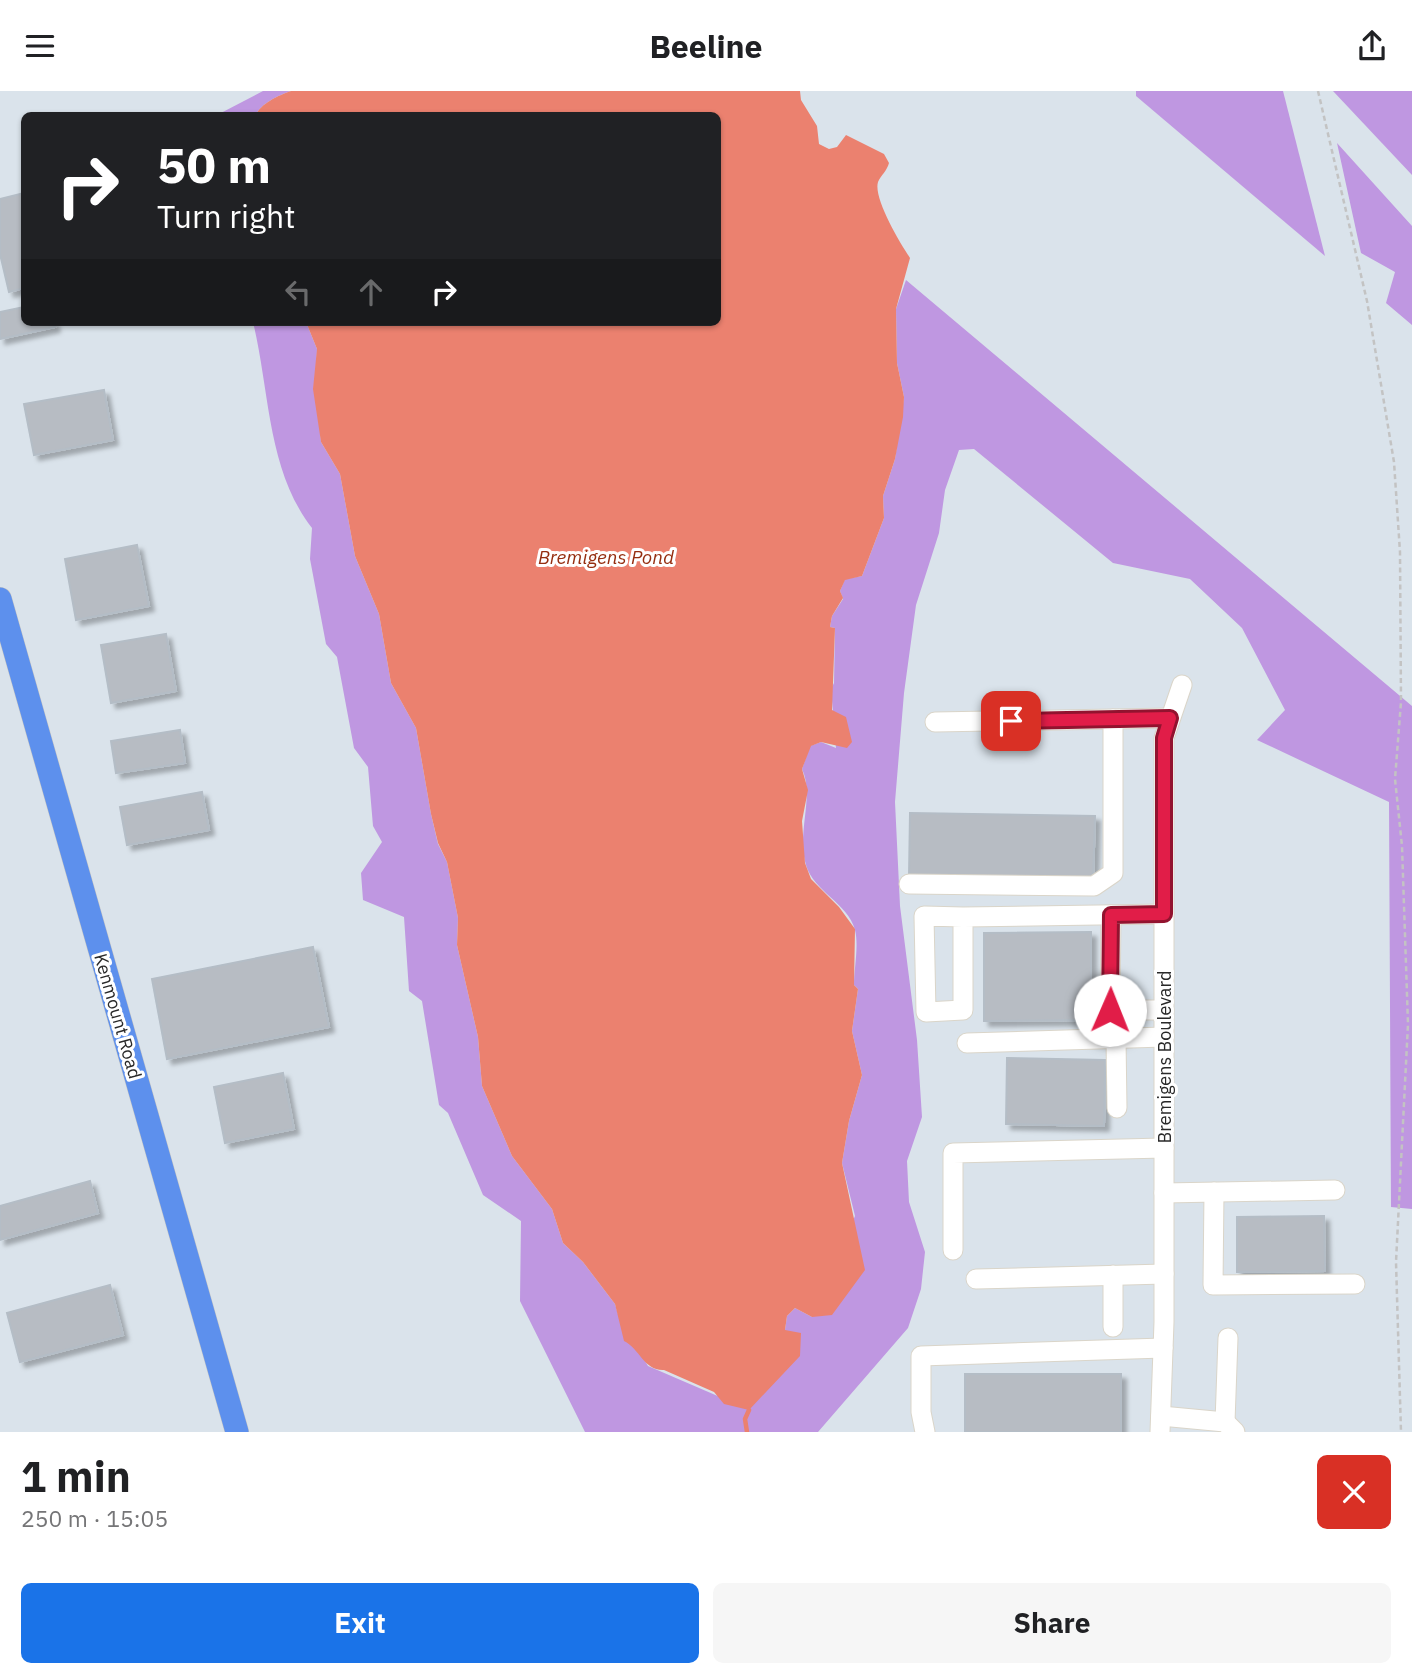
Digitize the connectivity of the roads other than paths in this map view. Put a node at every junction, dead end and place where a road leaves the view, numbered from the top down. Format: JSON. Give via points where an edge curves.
{"nodes":[{"id":1,"x":0,"y":599,"type":"edge"},
{"id":2,"x":1182,"y":685,"type":"dead end"},
{"id":3,"x":1170,"y":718,"type":"junction"},
{"id":4,"x":1113,"y":719,"type":"junction"},
{"id":5,"x":935,"y":722,"type":"dead end"},
{"id":6,"x":909,"y":884,"type":"dead end"},
{"id":7,"x":1164,"y":914,"type":"junction"},
{"id":8,"x":1111,"y":915,"type":"junction"},
{"id":9,"x":963,"y":917,"type":"junction"},
{"id":10,"x":1164,"y":1010,"type":"junction"},
{"id":11,"x":1164,"y":1037,"type":"junction"},
{"id":12,"x":1116,"y":1038,"type":"junction"},
{"id":13,"x":967,"y":1043,"type":"dead end"},
{"id":14,"x":1118,"y":1108,"type":"dead end"},
{"id":15,"x":1164,"y":1148,"type":"junction"},
{"id":16,"x":1335,"y":1190,"type":"dead end"},
{"id":17,"x":1214,"y":1192,"type":"junction"},
{"id":18,"x":1164,"y":1193,"type":"junction"},
{"id":19,"x":953,"y":1250,"type":"dead end"},
{"id":20,"x":1164,"y":1274,"type":"junction"},
{"id":21,"x":1113,"y":1275,"type":"junction"},
{"id":22,"x":976,"y":1279,"type":"dead end"},
{"id":23,"x":1355,"y":1284,"type":"dead end"},
{"id":24,"x":1112,"y":1327,"type":"dead end"},
{"id":25,"x":1228,"y":1338,"type":"dead end"},
{"id":26,"x":1163,"y":1348,"type":"junction"},
{"id":27,"x":1160,"y":1424,"type":"edge"},
{"id":28,"x":1230,"y":1427,"type":"edge"},
{"id":29,"x":237,"y":1432,"type":"edge"},
{"id":30,"x":925,"y":1432,"type":"edge"}],
"edges":[{"from":1,"to":29,"type":"main road","name":"Kenmount Road"},
{"from":2,"to":3,"type":"street","name":"Bremigens Boulevard"},
{"from":3,"to":4,"type":"street"},
{"from":3,"to":7,"type":"street","name":"Bremigens Boulevard","via":[[1164,738]]},
{"from":4,"to":5,"type":"street"},
{"from":4,"to":6,"type":"street","via":[[1113,873],[1105,880],[1094,886]]},
{"from":7,"to":8,"type":"street"},
{"from":7,"to":10,"type":"street","name":"Bremigens Boulevard"},
{"from":8,"to":9,"type":"street"},
{"from":8,"to":10,"type":"street","via":[[1110,1010]]},
{"from":9,"to":9,"type":"street","via":[[963,1010],[926,1012],[924,916]]},
{"from":10,"to":11,"type":"street","name":"Bremigens Boulevard"},
{"from":11,"to":12,"type":"street"},
{"from":11,"to":15,"type":"street","name":"Bremigens Boulevard"},
{"from":12,"to":13,"type":"street"},
{"from":12,"to":14,"type":"street"},
{"from":15,"to":18,"type":"street","name":"Bremigens Boulevard"},
{"from":15,"to":19,"type":"street","via":[[954,1153]]},
{"from":16,"to":17,"type":"street"},
{"from":17,"to":18,"type":"street"},
{"from":17,"to":23,"type":"street","via":[[1213,1285]]},
{"from":18,"to":20,"type":"street","name":"Bremigens Boulevard"},
{"from":20,"to":21,"type":"street"},
{"from":20,"to":26,"type":"street","name":"Bremigens Boulevard"},
{"from":21,"to":22,"type":"street"},
{"from":21,"to":24,"type":"street"},
{"from":25,"to":28,"type":"street"},
{"from":26,"to":27,"type":"street","name":"Bremigens Boulevard"},
{"from":26,"to":30,"type":"street","via":[[921,1356]]},
{"from":27,"to":28,"type":"street"}]}
